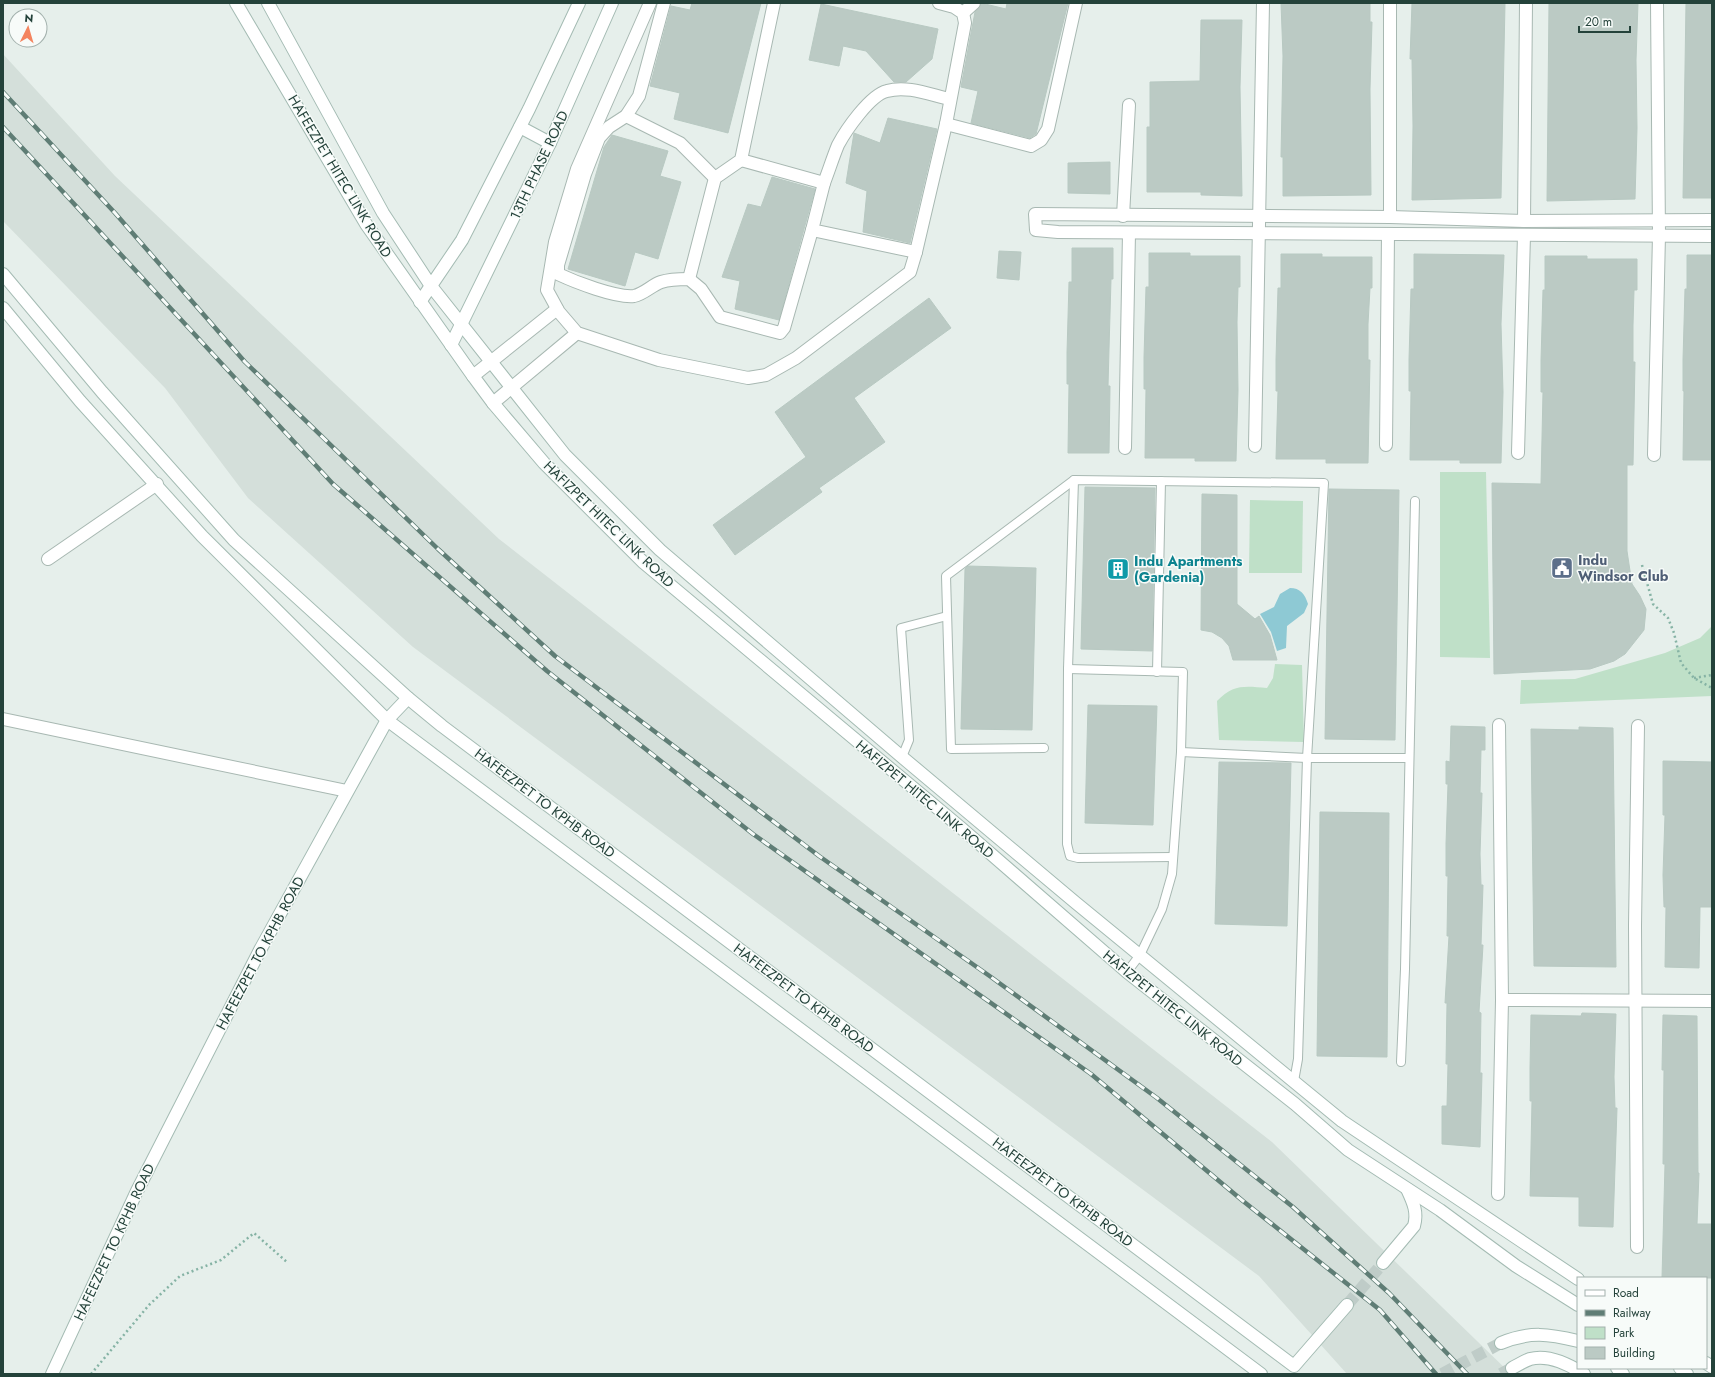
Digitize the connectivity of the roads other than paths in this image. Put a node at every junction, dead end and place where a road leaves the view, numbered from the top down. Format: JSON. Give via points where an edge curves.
{"nodes":[{"id":1,"x":236,"y":3,"type":"edge"},
{"id":2,"x":268,"y":3,"type":"edge"},
{"id":3,"x":579,"y":3,"type":"edge"},
{"id":4,"x":612,"y":3,"type":"edge"},
{"id":5,"x":650,"y":3,"type":"edge"},
{"id":6,"x":664,"y":3,"type":"edge"},
{"id":7,"x":774,"y":3,"type":"edge"},
{"id":8,"x":939,"y":3,"type":"edge"},
{"id":9,"x":974,"y":3,"type":"edge"},
{"id":10,"x":1076,"y":3,"type":"edge"},
{"id":11,"x":1263,"y":3,"type":"edge"},
{"id":12,"x":1390,"y":3,"type":"edge"},
{"id":13,"x":1526,"y":3,"type":"edge"},
{"id":14,"x":1656,"y":3,"type":"edge"},
{"id":15,"x":963,"y":13,"type":"junction"},
{"id":16,"x":950,"y":99,"type":"junction"},
{"id":17,"x":1130,"y":104,"type":"dead end"},
{"id":18,"x":626,"y":116,"type":"junction"},
{"id":19,"x":946,"y":124,"type":"junction"},
{"id":20,"x":520,"y":127,"type":"junction"},
{"id":21,"x":550,"y":143,"type":"junction"},
{"id":22,"x":741,"y":160,"type":"junction"},
{"id":23,"x":715,"y":178,"type":"junction"},
{"id":24,"x":824,"y":183,"type":"junction"},
{"id":25,"x":383,"y":213,"type":"junction"},
{"id":26,"x":1123,"y":216,"type":"junction"},
{"id":27,"x":1259,"y":216,"type":"junction"},
{"id":28,"x":1390,"y":217,"type":"junction"},
{"id":29,"x":1712,"y":220,"type":"edge"},
{"id":30,"x":1524,"y":221,"type":"junction"},
{"id":31,"x":1658,"y":221,"type":"junction"},
{"id":32,"x":366,"y":224,"type":"junction"},
{"id":33,"x":812,"y":230,"type":"junction"},
{"id":34,"x":1129,"y":233,"type":"junction"},
{"id":35,"x":1259,"y":234,"type":"junction"},
{"id":36,"x":1388,"y":234,"type":"junction"},
{"id":37,"x":1524,"y":235,"type":"junction"},
{"id":38,"x":1659,"y":235,"type":"junction"},
{"id":39,"x":1712,"y":236,"type":"edge"},
{"id":40,"x":916,"y":252,"type":"junction"},
{"id":41,"x":3,"y":274,"type":"edge"},
{"id":42,"x":689,"y":279,"type":"junction"},
{"id":43,"x":431,"y":286,"type":"junction"},
{"id":44,"x":420,"y":302,"type":"junction"},
{"id":45,"x":3,"y":308,"type":"edge"},
{"id":46,"x":557,"y":309,"type":"junction"},
{"id":47,"x":462,"y":325,"type":"junction"},
{"id":48,"x":577,"y":333,"type":"junction"},
{"id":49,"x":451,"y":345,"type":"junction"},
{"id":50,"x":492,"y":361,"type":"junction"},
{"id":51,"x":473,"y":376,"type":"junction"},
{"id":52,"x":512,"y":388,"type":"junction"},
{"id":53,"x":493,"y":403,"type":"junction"},
{"id":54,"x":1386,"y":445,"type":"dead end"},
{"id":55,"x":1255,"y":446,"type":"dead end"},
{"id":56,"x":1125,"y":448,"type":"dead end"},
{"id":57,"x":1518,"y":453,"type":"dead end"},
{"id":58,"x":1654,"y":455,"type":"dead end"},
{"id":59,"x":1074,"y":480,"type":"junction"},
{"id":60,"x":1161,"y":481,"type":"junction"},
{"id":61,"x":157,"y":484,"type":"junction"},
{"id":62,"x":1415,"y":501,"type":"dead end"},
{"id":63,"x":48,"y":559,"type":"dead end"},
{"id":64,"x":947,"y":616,"type":"junction"},
{"id":65,"x":1068,"y":669,"type":"junction"},
{"id":66,"x":1158,"y":672,"type":"junction"},
{"id":67,"x":408,"y":698,"type":"junction"},
{"id":68,"x":3,"y":719,"type":"edge"},
{"id":69,"x":387,"y":720,"type":"junction"},
{"id":70,"x":1499,"y":725,"type":"dead end"},
{"id":71,"x":1638,"y":726,"type":"dead end"},
{"id":72,"x":1044,"y":748,"type":"dead end"},
{"id":73,"x":1181,"y":752,"type":"junction"},
{"id":74,"x":902,"y":757,"type":"junction"},
{"id":75,"x":1307,"y":758,"type":"junction"},
{"id":76,"x":1409,"y":758,"type":"junction"},
{"id":77,"x":347,"y":791,"type":"junction"},
{"id":78,"x":1173,"y":857,"type":"junction"},
{"id":79,"x":1140,"y":955,"type":"junction"},
{"id":80,"x":1127,"y":972,"type":"junction"},
{"id":81,"x":1502,"y":1000,"type":"junction"},
{"id":82,"x":1712,"y":1001,"type":"edge"},
{"id":83,"x":1637,"y":1002,"type":"junction"},
{"id":84,"x":1401,"y":1062,"type":"dead end"},
{"id":85,"x":1294,"y":1081,"type":"junction"},
{"id":86,"x":1406,"y":1188,"type":"junction"},
{"id":87,"x":1498,"y":1194,"type":"dead end"},
{"id":88,"x":1637,"y":1247,"type":"dead end"},
{"id":89,"x":1384,"y":1263,"type":"tunnel mouth"},
{"id":90,"x":1577,"y":1278,"type":"edge"},
{"id":91,"x":1577,"y":1304,"type":"edge"},
{"id":92,"x":1347,"y":1305,"type":"tunnel mouth"},
{"id":93,"x":1577,"y":1341,"type":"edge"},
{"id":94,"x":1501,"y":1343,"type":"tunnel mouth"},
{"id":95,"x":1512,"y":1368,"type":"tunnel mouth"},
{"id":96,"x":52,"y":1374,"type":"edge"},
{"id":97,"x":1262,"y":1374,"type":"edge"},
{"id":98,"x":1584,"y":1374,"type":"edge"}],
"edges":[{"from":1,"to":32,"type":"street","name":"HAFEEZPET HITEC LINK ROAD"},
{"from":2,"to":25,"type":"street","name":"HAFEEZPET HITEC LINK ROAD"},
{"from":3,"to":20,"type":"street"},
{"from":4,"to":21,"type":"street","name":"13TH PHASE ROAD"},
{"from":5,"to":46,"type":"street","via":[[577,169],[556,242],[547,290]]},
{"from":6,"to":18,"type":"street","via":[[639,96]]},
{"from":7,"to":22,"type":"street"},
{"from":8,"to":15,"type":"street","via":[[954,7]]},
{"from":9,"to":15,"type":"street"},
{"from":10,"to":19,"type":"street","via":[[1048,128],[1041,140],[1031,146]]},
{"from":11,"to":27,"type":"street"},
{"from":12,"to":28,"type":"street"},
{"from":13,"to":30,"type":"street"},
{"from":14,"to":31,"type":"street"},
{"from":15,"to":16,"type":"street","via":[[965,23]]},
{"from":16,"to":19,"type":"street"},
{"from":16,"to":24,"type":"street","via":[[902,89],[886,91],[874,97],[839,144]]},
{"from":17,"to":26,"type":"street"},
{"from":18,"to":23,"type":"street","via":[[680,143]]},
{"from":18,"to":42,"type":"street","via":[[609,127],[599,138],[585,174],[558,265],[558,274],[573,282],[634,296],[662,282]]},
{"from":19,"to":40,"type":"street"},
{"from":20,"to":21,"type":"street"},
{"from":20,"to":43,"type":"street","via":[[462,240]]},
{"from":21,"to":47,"type":"street","name":"13TH PHASE ROAD"},
{"from":22,"to":23,"type":"street"},
{"from":22,"to":24,"type":"street"},
{"from":23,"to":42,"type":"street"},
{"from":24,"to":33,"type":"street"},
{"from":25,"to":32,"type":"street"},
{"from":25,"to":43,"type":"street","name":"HAFEEZPET HITEC LINK ROAD"},
{"from":26,"to":27,"type":"street"},
{"from":26,"to":34,"type":"street","via":[[1035,214],[1036,230]]},
{"from":27,"to":28,"type":"street"},
{"from":27,"to":35,"type":"street"},
{"from":28,"to":30,"type":"street"},
{"from":29,"to":31,"type":"street"},
{"from":30,"to":31,"type":"street"},
{"from":31,"to":38,"type":"street"},
{"from":32,"to":44,"type":"street","name":"HAFEEZPET HITEC LINK ROAD"},
{"from":33,"to":40,"type":"street"},
{"from":33,"to":42,"type":"street","via":[[784,328],[780,332],[720,316],[701,289]]},
{"from":34,"to":35,"type":"street"},
{"from":34,"to":56,"type":"street"},
{"from":35,"to":36,"type":"street"},
{"from":35,"to":55,"type":"street"},
{"from":36,"to":37,"type":"street"},
{"from":36,"to":54,"type":"street"},
{"from":37,"to":38,"type":"street"},
{"from":37,"to":57,"type":"street"},
{"from":38,"to":39,"type":"street"},
{"from":38,"to":58,"type":"street"},
{"from":40,"to":48,"type":"street","via":[[910,272],[796,358],[766,375],[748,378],[660,360]]},
{"from":41,"to":67,"type":"street","via":[[102,392],[234,540]]},
{"from":43,"to":44,"type":"street"},
{"from":43,"to":47,"type":"street","name":"HAFEEZPET HITEC LINK ROAD"},
{"from":44,"to":49,"type":"street","name":"HAFEEZPET HITEC LINK ROAD"},
{"from":45,"to":61,"type":"street","via":[[80,401]]},
{"from":46,"to":48,"type":"street"},
{"from":46,"to":50,"type":"street"},
{"from":47,"to":49,"type":"street","name":"13TH PHASE ROAD"},
{"from":47,"to":50,"type":"street","name":"HAFEEZPET HITEC LINK ROAD"},
{"from":48,"to":52,"type":"street"},
{"from":49,"to":51,"type":"street","name":"HAFIZPET HITEC LINK ROAD"},
{"from":50,"to":51,"type":"street"},
{"from":50,"to":52,"type":"street","name":"HAFEEZPET HITEC LINK ROAD"},
{"from":51,"to":53,"type":"street","name":"HAFIZPET HITEC LINK ROAD"},
{"from":52,"to":53,"type":"street"},
{"from":52,"to":74,"type":"street","name":"HAFEEZPET HITEC LINK ROAD","via":[[565,455],[660,550]]},
{"from":53,"to":80,"type":"street","name":"HAFIZPET HITEC LINK ROAD","via":[[544,463],[644,562],[960,827]]},
{"from":59,"to":60,"type":"lane"},
{"from":59,"to":64,"type":"lane","via":[[946,576]]},
{"from":59,"to":65,"type":"lane"},
{"from":60,"to":66,"type":"lane"},
{"from":60,"to":75,"type":"lane","via":[[1324,482]]},
{"from":61,"to":63,"type":"street"},
{"from":61,"to":69,"type":"street","via":[[202,536]]},
{"from":62,"to":76,"type":"lane"},
{"from":64,"to":72,"type":"lane","via":[[951,749]]},
{"from":64,"to":74,"type":"lane","via":[[902,628],[908,740]]},
{"from":65,"to":66,"type":"lane"},
{"from":65,"to":78,"type":"lane","via":[[1067,844],[1070,856]]},
{"from":66,"to":73,"type":"lane","via":[[1183,672]]},
{"from":67,"to":69,"type":"street","name":"HAFEEZPET TO KPHB ROAD"},
{"from":67,"to":92,"type":"street","name":"HAFEEZPET TO KPHB ROAD","via":[[448,731],[1294,1366]]},
{"from":68,"to":77,"type":"street"},
{"from":69,"to":77,"type":"street","name":"HAFEEZPET TO KPHB ROAD"},
{"from":69,"to":97,"type":"street"},
{"from":70,"to":81,"type":"street"},
{"from":71,"to":83,"type":"street","via":[[1635,926]]},
{"from":73,"to":75,"type":"lane"},
{"from":73,"to":78,"type":"lane"},
{"from":74,"to":79,"type":"street","name":"HAFEEZPET HITEC LINK ROAD"},
{"from":75,"to":76,"type":"lane"},
{"from":75,"to":85,"type":"lane","via":[[1298,1059]]},
{"from":76,"to":84,"type":"lane"},
{"from":77,"to":96,"type":"street","name":"HAFEEZPET TO KPHB ROAD","via":[[260,950],[138,1191]]},
{"from":78,"to":79,"type":"lane","via":[[1172,874],[1162,909]]},
{"from":79,"to":80,"type":"lane"},
{"from":79,"to":85,"type":"street","name":"HAFEEZPET HITEC LINK ROAD"},
{"from":80,"to":86,"type":"street","name":"HAFIZPET HITEC LINK ROAD","via":[[1348,1150]]},
{"from":81,"to":83,"type":"street"},
{"from":81,"to":87,"type":"street"},
{"from":82,"to":83,"type":"street"},
{"from":83,"to":88,"type":"street"},
{"from":85,"to":90,"type":"street","name":"HAFEEZPET HITEC LINK ROAD","via":[[1342,1121]]},
{"from":86,"to":89,"type":"street","via":[[1414,1204],[1414,1226]]},
{"from":86,"to":91,"type":"street","name":"HAFIZPET HITEC LINK ROAD","via":[[1516,1266]]},
{"from":93,"to":94,"type":"street","via":[[1554,1335],[1532,1334]]},
{"from":95,"to":98,"type":"street","via":[[1530,1359],[1549,1359],[1570,1365]]}]}
